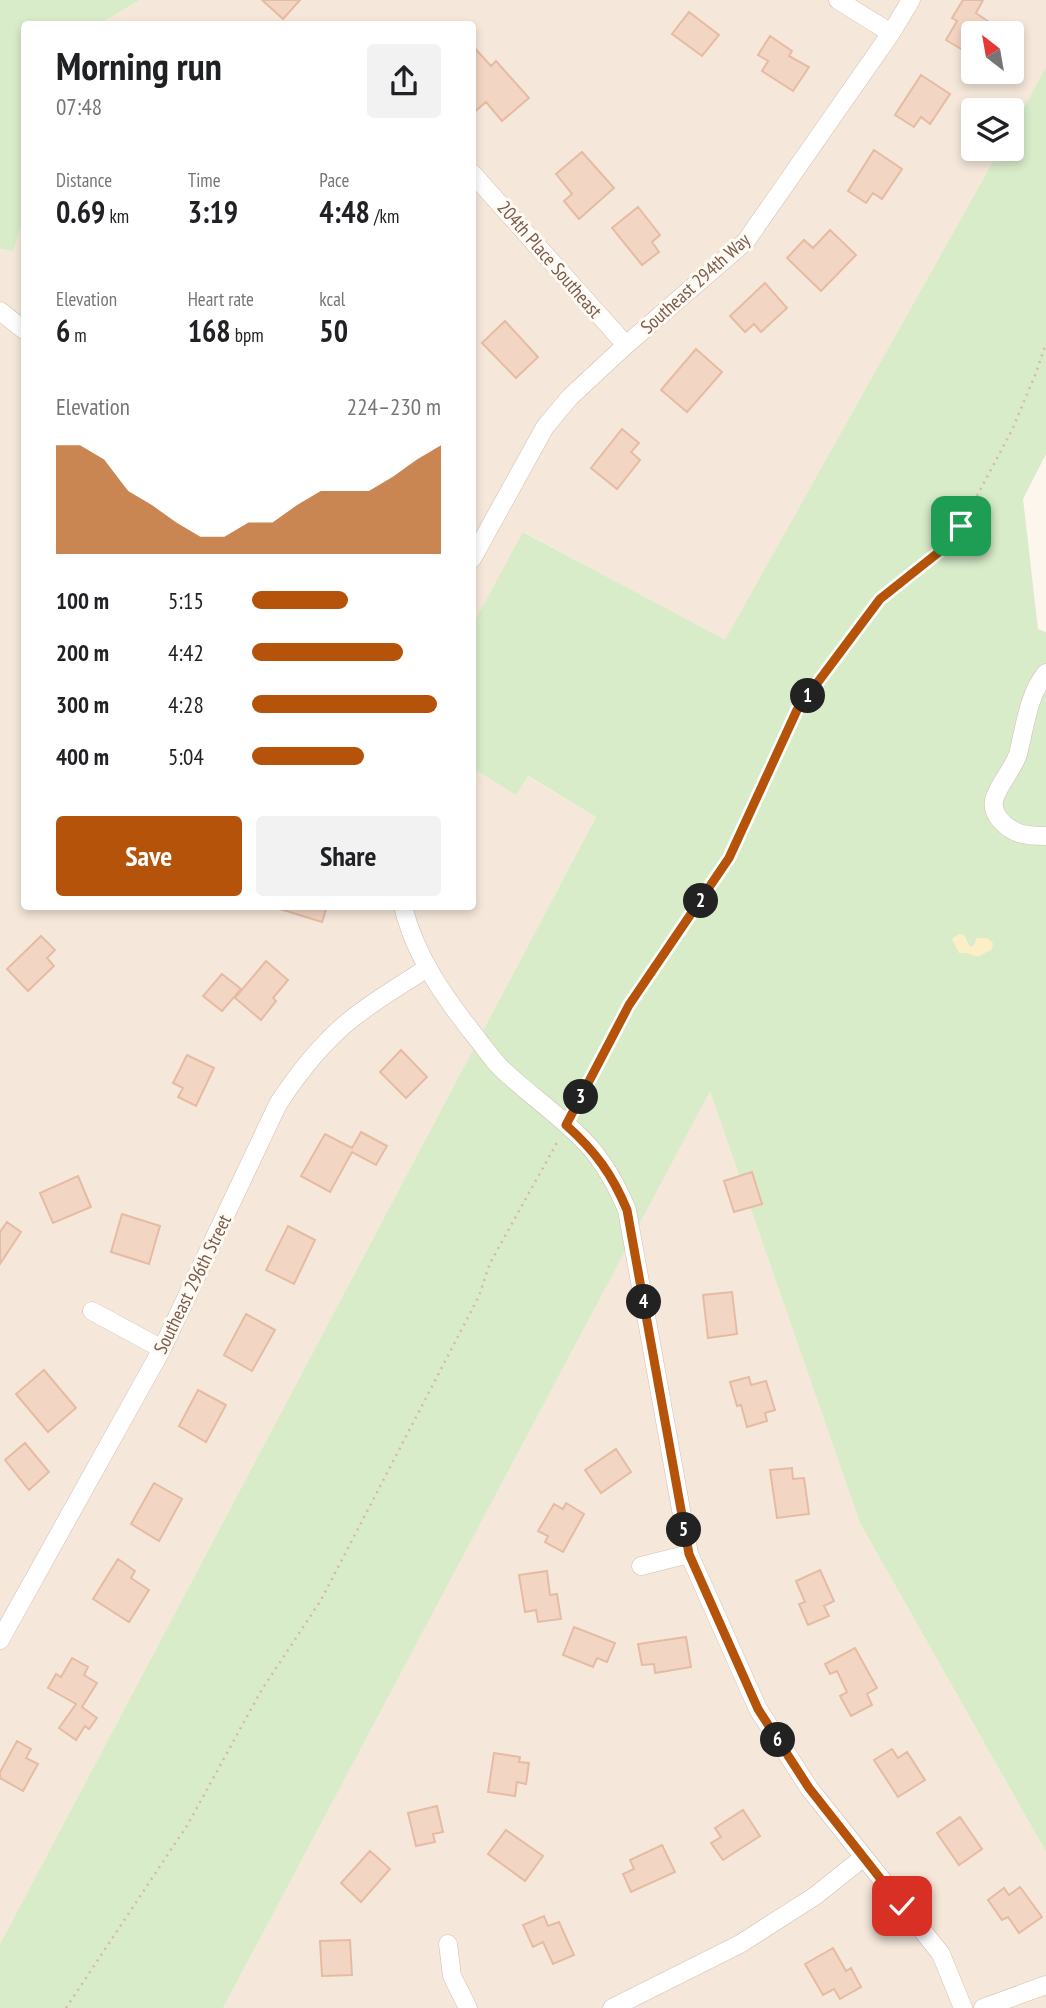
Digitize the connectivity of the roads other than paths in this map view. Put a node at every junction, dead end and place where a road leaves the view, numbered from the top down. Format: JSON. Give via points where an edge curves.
{"nodes":[{"id":1,"x":838,"y":0,"type":"edge"},
{"id":2,"x":911,"y":0,"type":"edge"},
{"id":3,"x":891,"y":33,"type":"junction"},
{"id":4,"x":476,"y":177,"type":"edge"},
{"id":5,"x":0,"y":311,"type":"edge"},
{"id":6,"x":21,"y":328,"type":"edge"},
{"id":7,"x":626,"y":345,"type":"junction"},
{"id":8,"x":476,"y":552,"type":"edge"},
{"id":9,"x":1046,"y":673,"type":"edge"},
{"id":10,"x":1046,"y":836,"type":"edge"},
{"id":11,"x":403,"y":910,"type":"edge"},
{"id":12,"x":427,"y":968,"type":"junction"},
{"id":13,"x":92,"y":1311,"type":"dead end"},
{"id":14,"x":162,"y":1349,"type":"junction"},
{"id":15,"x":689,"y":1554,"type":"junction"},
{"id":16,"x":641,"y":1566,"type":"dead end"},
{"id":17,"x":0,"y":1640,"type":"edge"},
{"id":18,"x":863,"y":1857,"type":"junction"},
{"id":19,"x":448,"y":1944,"type":"dead end"},
{"id":20,"x":1046,"y":1985,"type":"edge"},
{"id":21,"x":468,"y":2008,"type":"edge"},
{"id":22,"x":612,"y":2008,"type":"edge"},
{"id":23,"x":963,"y":2008,"type":"edge"},
{"id":24,"x":983,"y":2008,"type":"edge"}],
"edges":[{"from":1,"to":3,"type":"street"},
{"from":2,"to":3,"type":"street","name":"Southeast 294th Way"},
{"from":3,"to":7,"type":"street","name":"Southeast 294th Way","via":[[746,242]]},
{"from":4,"to":7,"type":"street","name":"204th Place Southeast"},
{"from":5,"to":6,"type":"street"},
{"from":7,"to":8,"type":"street","name":"Southeast 294th Way","via":[[545,427]]},
{"from":9,"to":10,"type":"street","via":[[1030,704],[1016,761],[994,800],[999,820],[1008,827],[1018,833]]},
{"from":11,"to":12,"type":"street"},
{"from":12,"to":14,"type":"street","name":"Southeast 296th Street","via":[[355,1016],[294,1079]]},
{"from":12,"to":15,"type":"street","via":[[501,1068],[587,1144],[618,1189],[627,1210]]},
{"from":13,"to":14,"type":"street"},
{"from":14,"to":17,"type":"street","name":"Southeast 296th Street"},
{"from":15,"to":16,"type":"street"},
{"from":15,"to":18,"type":"street","via":[[758,1709],[809,1788]]},
{"from":18,"to":22,"type":"street","via":[[815,1896],[740,1944]]},
{"from":18,"to":23,"type":"street","via":[[941,1954]]},
{"from":19,"to":21,"type":"street","via":[[452,1976]]},
{"from":20,"to":24,"type":"street"}]}
